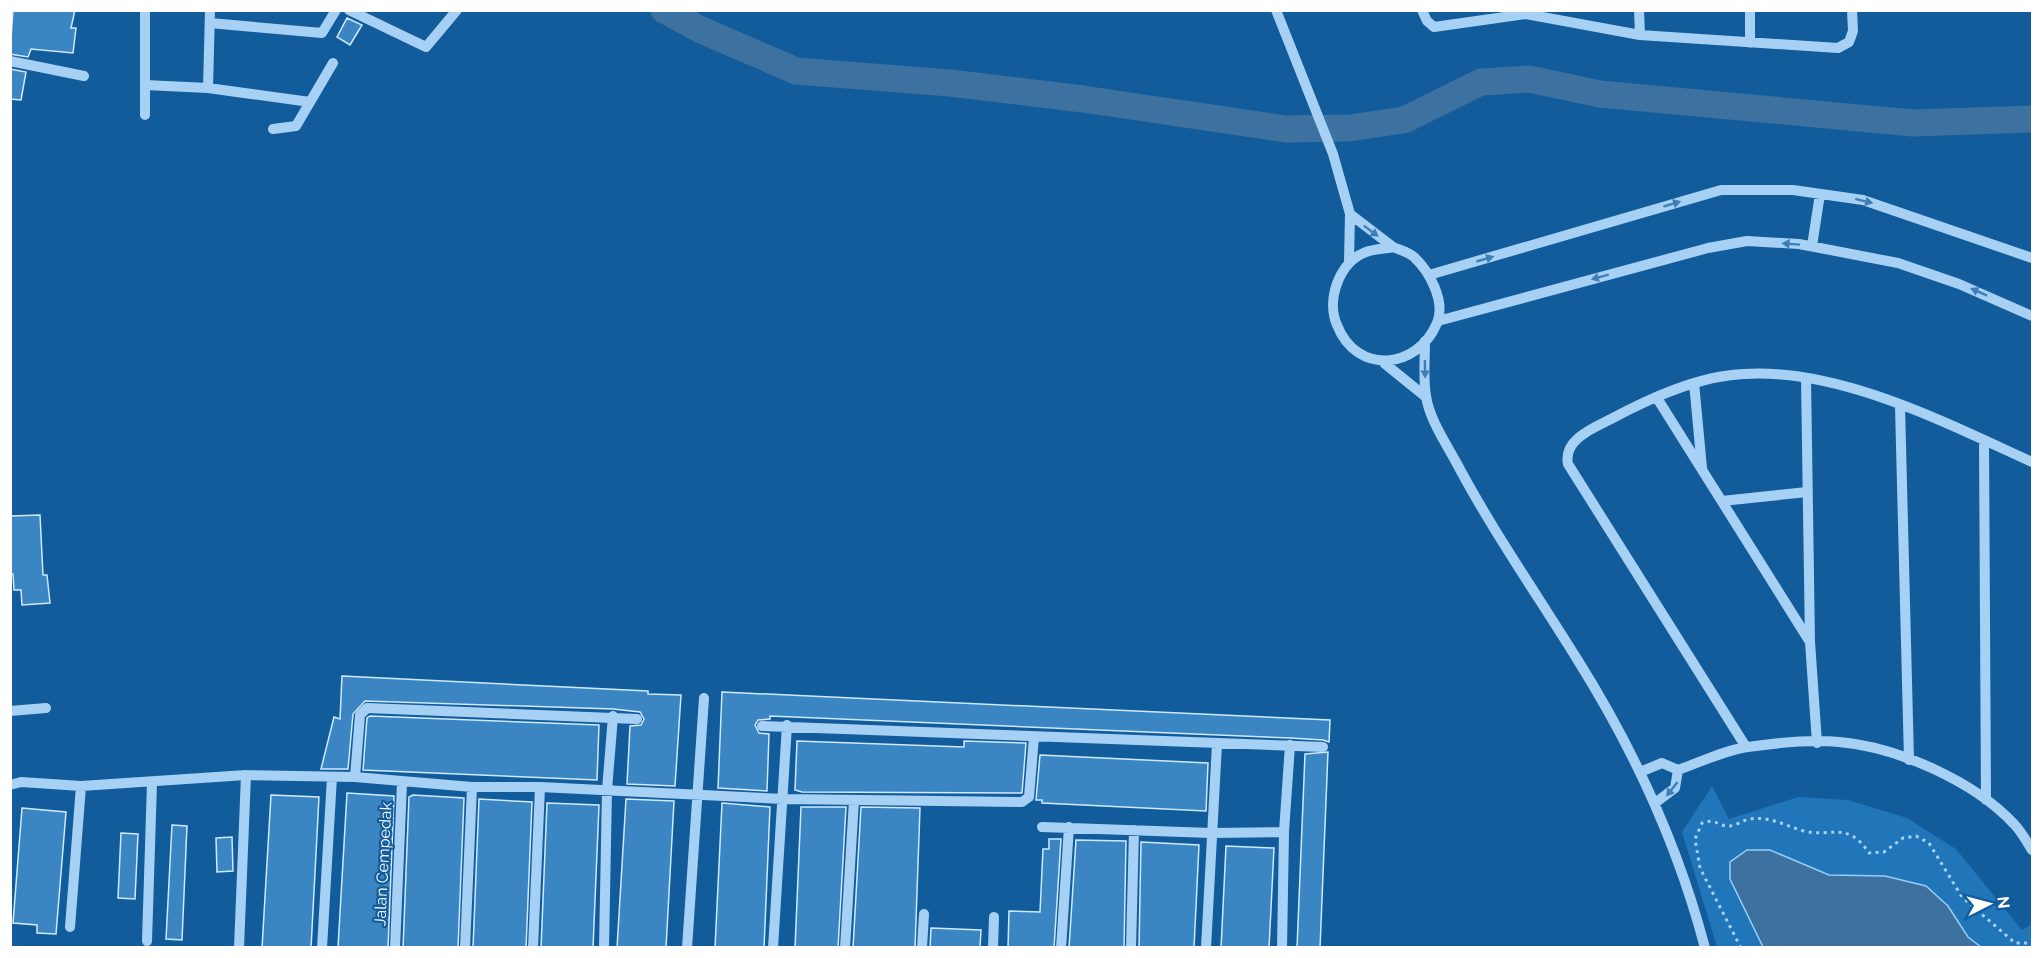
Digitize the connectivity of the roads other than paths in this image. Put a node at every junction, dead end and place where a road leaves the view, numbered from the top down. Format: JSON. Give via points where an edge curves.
{"nodes":[{"id":1,"x":145,"y":10,"type":"edge"},
{"id":2,"x":210,"y":10,"type":"edge"},
{"id":3,"x":336,"y":10,"type":"edge"},
{"id":4,"x":349,"y":10,"type":"edge"},
{"id":5,"x":457,"y":10,"type":"edge"},
{"id":6,"x":1276,"y":10,"type":"edge"},
{"id":7,"x":1422,"y":10,"type":"edge"},
{"id":8,"x":1639,"y":10,"type":"edge"},
{"id":9,"x":1750,"y":10,"type":"edge"},
{"id":10,"x":1852,"y":10,"type":"edge"},
{"id":11,"x":1526,"y":12,"type":"edge"},
{"id":12,"x":210,"y":23,"type":"junction"},
{"id":13,"x":1640,"y":35,"type":"junction"},
{"id":14,"x":1750,"y":43,"type":"junction"},
{"id":15,"x":10,"y":62,"type":"edge"},
{"id":16,"x":333,"y":63,"type":"dead end"},
{"id":17,"x":84,"y":76,"type":"dead end"},
{"id":18,"x":145,"y":86,"type":"junction"},
{"id":19,"x":208,"y":88,"type":"junction"},
{"id":20,"x":310,"y":102,"type":"junction"},
{"id":21,"x":145,"y":115,"type":"dead end"},
{"id":22,"x":273,"y":129,"type":"dead end"},
{"id":23,"x":1820,"y":194,"type":"junction"},
{"id":24,"x":1350,"y":214,"type":"junction"},
{"id":25,"x":1812,"y":246,"type":"junction"},
{"id":26,"x":1393,"y":247,"type":"junction"},
{"id":27,"x":2032,"y":258,"type":"edge"},
{"id":28,"x":1350,"y":262,"type":"junction"},
{"id":29,"x":1429,"y":275,"type":"junction"},
{"id":30,"x":2032,"y":316,"type":"edge"},
{"id":31,"x":1438,"y":321,"type":"junction"},
{"id":32,"x":1425,"y":341,"type":"junction"},
{"id":33,"x":1384,"y":363,"type":"junction"},
{"id":34,"x":1806,"y":378,"type":"junction"},
{"id":35,"x":1694,"y":383,"type":"junction"},
{"id":36,"x":1426,"y":397,"type":"junction"},
{"id":37,"x":1657,"y":398,"type":"junction"},
{"id":38,"x":1900,"y":406,"type":"junction"},
{"id":39,"x":1984,"y":440,"type":"junction"},
{"id":40,"x":2032,"y":462,"type":"edge"},
{"id":41,"x":1703,"y":471,"type":"junction"},
{"id":42,"x":1807,"y":492,"type":"junction"},
{"id":43,"x":1722,"y":501,"type":"junction"},
{"id":44,"x":1810,"y":642,"type":"junction"},
{"id":45,"x":704,"y":698,"type":"dead end"},
{"id":46,"x":46,"y":708,"type":"dead end"},
{"id":47,"x":10,"y":711,"type":"edge"},
{"id":48,"x":613,"y":716,"type":"junction"},
{"id":49,"x":637,"y":719,"type":"dead end"},
{"id":50,"x":787,"y":725,"type":"junction"},
{"id":51,"x":762,"y":726,"type":"dead end"},
{"id":52,"x":1034,"y":737,"type":"junction"},
{"id":53,"x":1817,"y":743,"type":"junction"},
{"id":54,"x":1217,"y":744,"type":"junction"},
{"id":55,"x":1290,"y":745,"type":"junction"},
{"id":56,"x":1323,"y":747,"type":"dead end"},
{"id":57,"x":1746,"y":747,"type":"junction"},
{"id":58,"x":1909,"y":760,"type":"junction"},
{"id":59,"x":1678,"y":770,"type":"junction"},
{"id":60,"x":1640,"y":772,"type":"junction"},
{"id":61,"x":246,"y":775,"type":"junction"},
{"id":62,"x":332,"y":777,"type":"junction"},
{"id":63,"x":355,"y":777,"type":"junction"},
{"id":64,"x":152,"y":783,"type":"junction"},
{"id":65,"x":402,"y":783,"type":"junction"},
{"id":66,"x":10,"y":785,"type":"edge"},
{"id":67,"x":81,"y":786,"type":"junction"},
{"id":68,"x":472,"y":787,"type":"junction"},
{"id":69,"x":540,"y":787,"type":"junction"},
{"id":70,"x":607,"y":790,"type":"junction"},
{"id":71,"x":696,"y":794,"type":"junction"},
{"id":72,"x":783,"y":799,"type":"junction"},
{"id":73,"x":854,"y":800,"type":"junction"},
{"id":74,"x":1986,"y":800,"type":"junction"},
{"id":75,"x":1656,"y":803,"type":"junction"},
{"id":76,"x":1042,"y":827,"type":"dead end"},
{"id":77,"x":1069,"y":827,"type":"junction"},
{"id":78,"x":1134,"y":830,"type":"junction"},
{"id":79,"x":1284,"y":832,"type":"junction"},
{"id":80,"x":1211,"y":833,"type":"junction"},
{"id":81,"x":2032,"y":850,"type":"edge"},
{"id":82,"x":924,"y":914,"type":"dead end"},
{"id":83,"x":994,"y":917,"type":"dead end"},
{"id":84,"x":70,"y":927,"type":"dead end"},
{"id":85,"x":147,"y":941,"type":"dead end"},
{"id":86,"x":239,"y":948,"type":"edge"},
{"id":87,"x":322,"y":948,"type":"edge"},
{"id":88,"x":395,"y":948,"type":"edge"},
{"id":89,"x":465,"y":948,"type":"edge"},
{"id":90,"x":533,"y":948,"type":"edge"},
{"id":91,"x":604,"y":948,"type":"edge"},
{"id":92,"x":687,"y":948,"type":"edge"},
{"id":93,"x":773,"y":948,"type":"edge"},
{"id":94,"x":845,"y":948,"type":"edge"},
{"id":95,"x":922,"y":948,"type":"edge"},
{"id":96,"x":993,"y":948,"type":"edge"},
{"id":97,"x":1061,"y":948,"type":"edge"},
{"id":98,"x":1131,"y":948,"type":"edge"},
{"id":99,"x":1206,"y":948,"type":"edge"},
{"id":100,"x":1282,"y":948,"type":"edge"},
{"id":101,"x":1705,"y":948,"type":"edge"}],
"edges":[{"from":1,"to":18,"type":"street"},
{"from":2,"to":12,"type":"street"},
{"from":3,"to":12,"type":"street","via":[[322,33]]},
{"from":4,"to":5,"type":"street","via":[[426,47]]},
{"from":6,"to":24,"type":"street","via":[[1333,154]]},
{"from":7,"to":11,"type":"street","via":[[1434,27]]},
{"from":8,"to":13,"type":"street"},
{"from":9,"to":14,"type":"street"},
{"from":10,"to":14,"type":"street","via":[[1849,42],[1838,48]]},
{"from":11,"to":13,"type":"street"},
{"from":12,"to":19,"type":"street"},
{"from":13,"to":14,"type":"street"},
{"from":15,"to":17,"type":"street"},
{"from":16,"to":20,"type":"street"},
{"from":18,"to":19,"type":"street"},
{"from":18,"to":21,"type":"street"},
{"from":19,"to":20,"type":"street"},
{"from":20,"to":22,"type":"street","via":[[296,126]]},
{"from":23,"to":25,"type":"street"},
{"from":23,"to":27,"type":"street","one_way":true,"via":[[1863,200]]},
{"from":29,"to":23,"type":"street","one_way":true,"via":[[1721,190]]},
{"from":24,"to":26,"type":"street","one_way":true},
{"from":24,"to":28,"type":"street"},
{"from":30,"to":25,"type":"street","one_way":true,"via":[[1898,263]]},
{"from":25,"to":31,"type":"street","one_way":true,"via":[[1747,241],[1707,248]]},
{"from":26,"to":28,"type":"street","via":[[1366,252]]},
{"from":26,"to":29,"type":"street","via":[[1412,255]]},
{"from":28,"to":33,"type":"street","via":[[1339,278],[1332,303],[1335,323],[1343,340],[1358,354]]},
{"from":29,"to":31,"type":"street","via":[[1437,293]]},
{"from":31,"to":32,"type":"street"},
{"from":32,"to":33,"type":"street"},
{"from":32,"to":36,"type":"street","one_way":true},
{"from":33,"to":36,"type":"street"},
{"from":34,"to":35,"type":"street","via":[[1743,374]]},
{"from":34,"to":38,"type":"street","via":[[1854,389]]},
{"from":34,"to":42,"type":"street"},
{"from":35,"to":37,"type":"street"},
{"from":35,"to":41,"type":"street"},
{"from":36,"to":60,"type":"street","via":[[1476,501],[1577,659]]},
{"from":37,"to":41,"type":"street"},
{"from":37,"to":57,"type":"street","via":[[1594,428],[1569,446],[1568,464]]},
{"from":38,"to":39,"type":"street"},
{"from":38,"to":58,"type":"street"},
{"from":39,"to":40,"type":"street"},
{"from":39,"to":74,"type":"street"},
{"from":41,"to":43,"type":"street"},
{"from":42,"to":43,"type":"street"},
{"from":42,"to":44,"type":"street"},
{"from":43,"to":44,"type":"street"},
{"from":44,"to":53,"type":"street"},
{"from":45,"to":71,"type":"street"},
{"from":46,"to":47,"type":"street"},
{"from":48,"to":49,"type":"street"},
{"from":48,"to":63,"type":"street","via":[[367,708],[360,716]]},
{"from":48,"to":70,"type":"street"},
{"from":50,"to":51,"type":"street"},
{"from":50,"to":52,"type":"street"},
{"from":50,"to":72,"type":"street"},
{"from":52,"to":54,"type":"street"},
{"from":52,"to":73,"type":"street","via":[[1029,797],[1022,802]]},
{"from":53,"to":57,"type":"street"},
{"from":53,"to":58,"type":"street","via":[[1859,745]]},
{"from":54,"to":55,"type":"street"},
{"from":54,"to":80,"type":"street"},
{"from":55,"to":56,"type":"street"},
{"from":55,"to":79,"type":"street"},
{"from":57,"to":59,"type":"street"},
{"from":58,"to":74,"type":"street","via":[[1941,773]]},
{"from":59,"to":60,"type":"street","via":[[1662,763]]},
{"from":59,"to":75,"type":"street","one_way":true,"via":[[1676,788]]},
{"from":60,"to":75,"type":"street"},
{"from":61,"to":62,"type":"street"},
{"from":61,"to":64,"type":"street"},
{"from":61,"to":86,"type":"street"},
{"from":62,"to":63,"type":"street"},
{"from":62,"to":87,"type":"street"},
{"from":63,"to":65,"type":"street"},
{"from":64,"to":67,"type":"street"},
{"from":64,"to":85,"type":"street"},
{"from":65,"to":68,"type":"street"},
{"from":65,"to":88,"type":"street","name":"Jalan Cempedak"},
{"from":66,"to":67,"type":"street","via":[[21,782]]},
{"from":67,"to":84,"type":"street"},
{"from":68,"to":69,"type":"street"},
{"from":68,"to":89,"type":"street"},
{"from":69,"to":70,"type":"street"},
{"from":69,"to":90,"type":"street"},
{"from":70,"to":71,"type":"street"},
{"from":70,"to":91,"type":"street"},
{"from":71,"to":72,"type":"street"},
{"from":71,"to":92,"type":"street"},
{"from":72,"to":73,"type":"street"},
{"from":72,"to":93,"type":"street"},
{"from":73,"to":94,"type":"street"},
{"from":74,"to":81,"type":"street","via":[[2015,824]]},
{"from":75,"to":101,"type":"street","via":[[1693,903]]},
{"from":76,"to":77,"type":"street"},
{"from":77,"to":78,"type":"street"},
{"from":77,"to":97,"type":"street"},
{"from":78,"to":80,"type":"street"},
{"from":78,"to":98,"type":"street"},
{"from":79,"to":80,"type":"street"},
{"from":79,"to":100,"type":"street"},
{"from":80,"to":99,"type":"street"},
{"from":82,"to":95,"type":"street"},
{"from":83,"to":96,"type":"street"}]}
